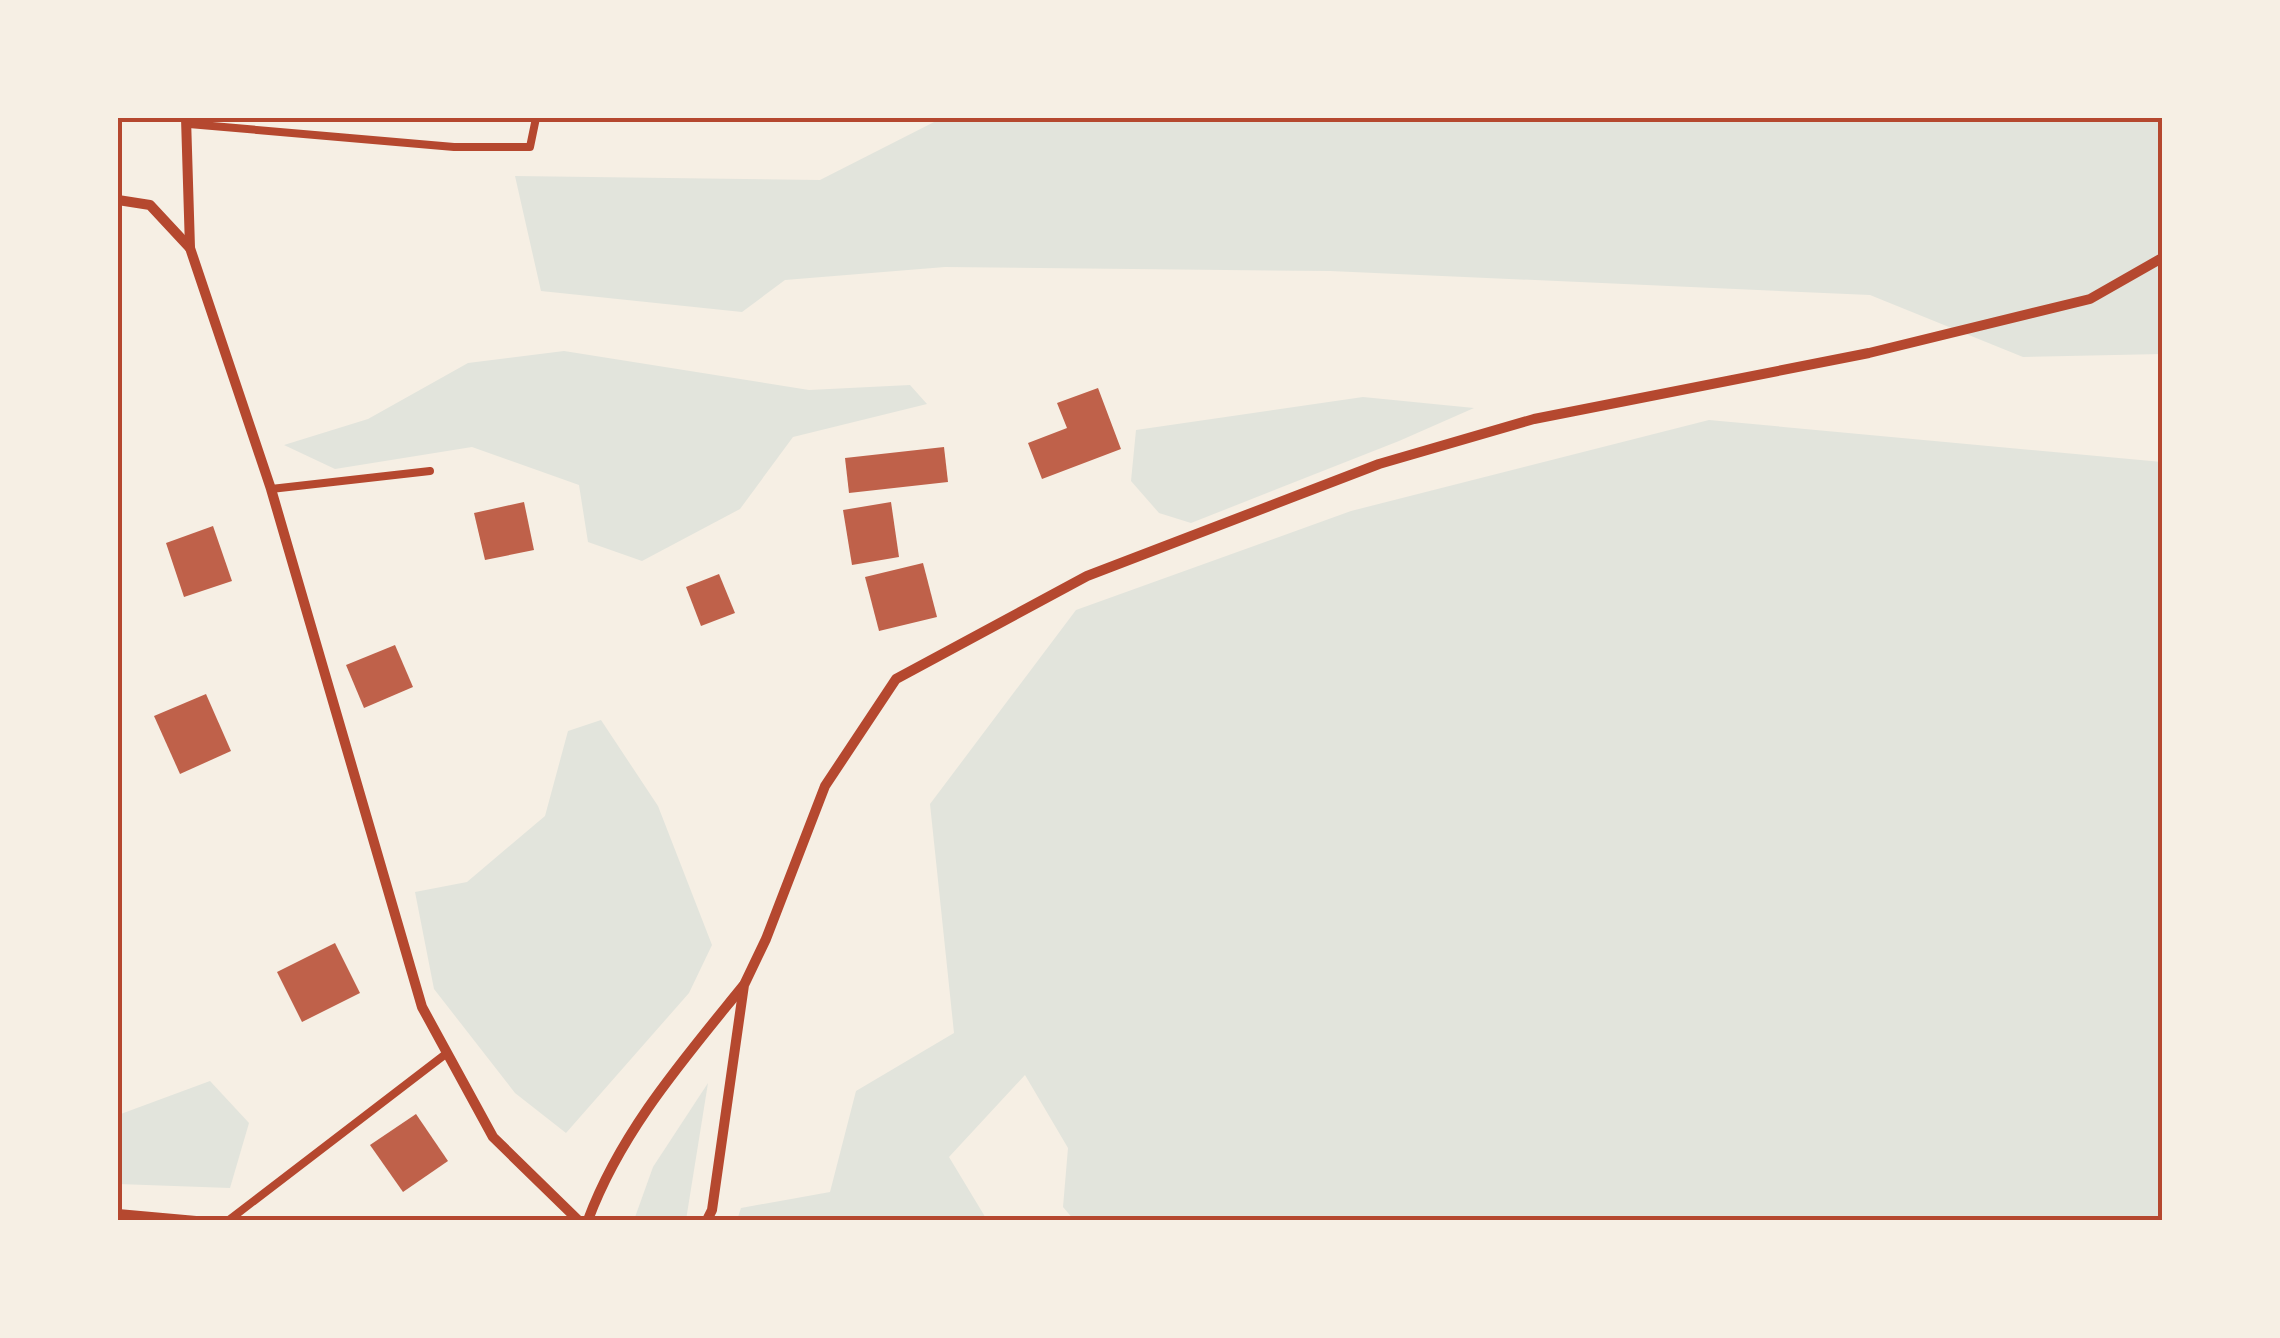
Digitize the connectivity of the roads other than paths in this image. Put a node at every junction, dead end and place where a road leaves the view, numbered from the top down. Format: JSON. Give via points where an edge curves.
{"nodes":[{"id":1,"x":536,"y":118,"type":"edge"},
{"id":2,"x":188,"y":121,"type":"edge"},
{"id":3,"x":118,"y":200,"type":"edge"},
{"id":4,"x":190,"y":248,"type":"junction"},
{"id":5,"x":2162,"y":258,"type":"edge"},
{"id":6,"x":430,"y":471,"type":"dead end"},
{"id":7,"x":271,"y":489,"type":"junction"},
{"id":8,"x":744,"y":985,"type":"junction"},
{"id":9,"x":447,"y":1053,"type":"junction"},
{"id":10,"x":118,"y":1213,"type":"edge"},
{"id":11,"x":196,"y":1220,"type":"edge"},
{"id":12,"x":229,"y":1220,"type":"edge"},
{"id":13,"x":578,"y":1220,"type":"edge"},
{"id":14,"x":588,"y":1220,"type":"edge"},
{"id":15,"x":708,"y":1220,"type":"edge"}],
"edges":[{"from":1,"to":2,"type":"lane","via":[[530,147],[454,147]]},
{"from":2,"to":4,"type":"street"},
{"from":3,"to":4,"type":"street","via":[[150,205]]},
{"from":4,"to":7,"type":"street"},
{"from":5,"to":8,"type":"street","via":[[2090,299],[1869,353],[1534,419],[1380,464],[1088,576],[896,679],[824,786]]},
{"from":6,"to":7,"type":"lane"},
{"from":7,"to":9,"type":"street","via":[[422,1007]]},
{"from":8,"to":14,"type":"street","via":[[651,1100]]},
{"from":8,"to":15,"type":"street"},
{"from":9,"to":12,"type":"lane"},
{"from":9,"to":13,"type":"street","via":[[493,1137]]},
{"from":10,"to":11,"type":"lane"}]}
